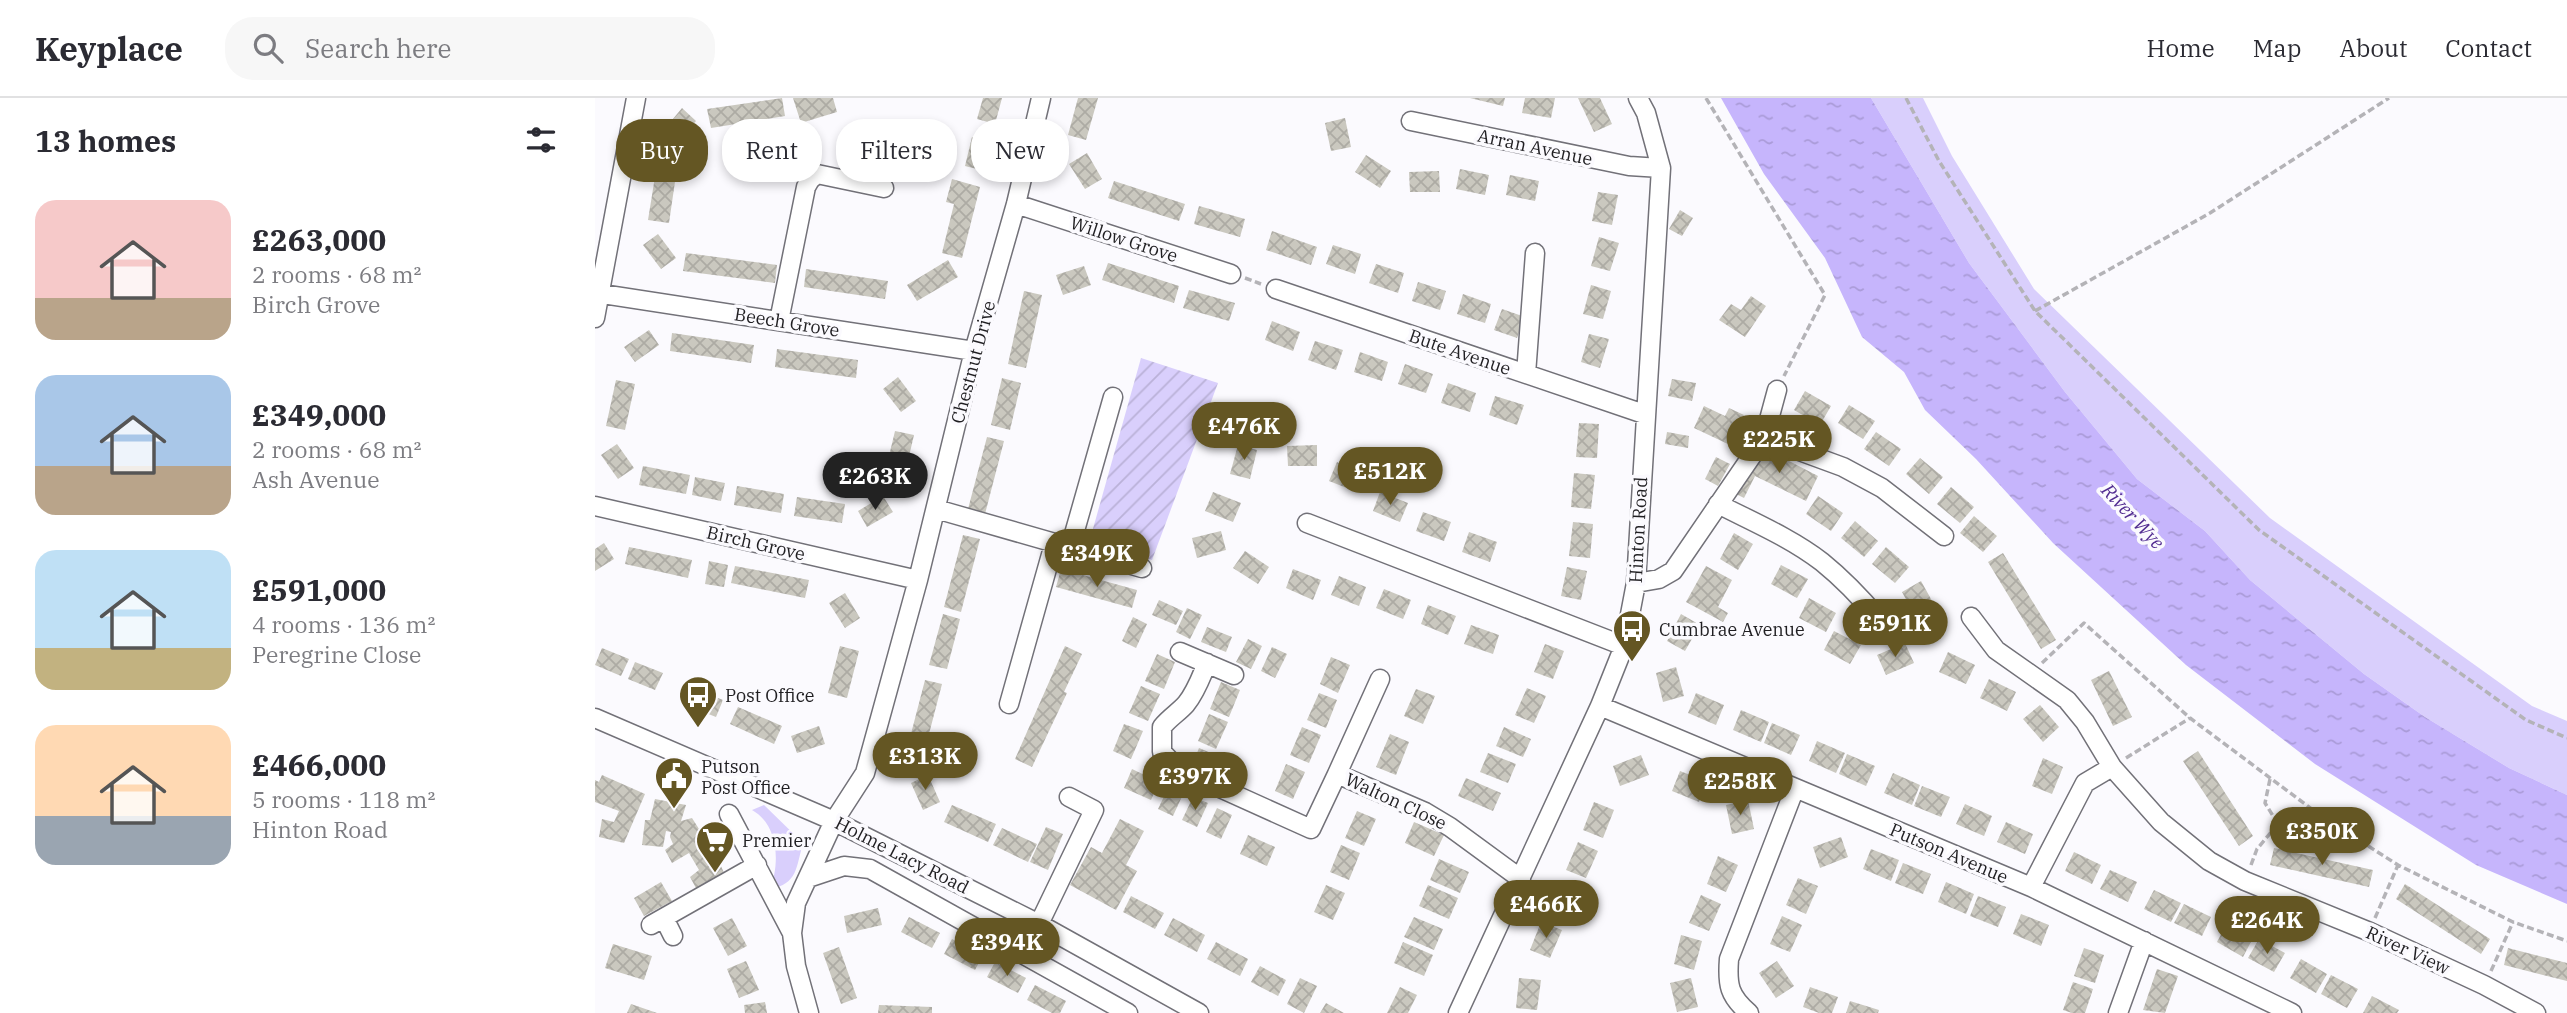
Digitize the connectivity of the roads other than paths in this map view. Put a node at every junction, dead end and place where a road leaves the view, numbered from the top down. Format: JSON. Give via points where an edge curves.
{"nodes":[{"id":1,"x":635,"y":98,"type":"edge"},
{"id":2,"x":1041,"y":98,"type":"edge"},
{"id":3,"x":1638,"y":98,"type":"edge"},
{"id":4,"x":1411,"y":121,"type":"dead end"},
{"id":5,"x":1661,"y":167,"type":"junction"},
{"id":6,"x":884,"y":188,"type":"dead end"},
{"id":7,"x":1016,"y":204,"type":"junction"},
{"id":8,"x":1535,"y":253,"type":"dead end"},
{"id":9,"x":1231,"y":274,"type":"road end"},
{"id":10,"x":1276,"y":289,"type":"road end"},
{"id":11,"x":598,"y":293,"type":"edge"},
{"id":12,"x":595,"y":318,"type":"edge"},
{"id":13,"x":779,"y":321,"type":"junction"},
{"id":14,"x":974,"y":351,"type":"junction"},
{"id":15,"x":1526,"y":374,"type":"junction"},
{"id":16,"x":1777,"y":390,"type":"road end"},
{"id":17,"x":1113,"y":397,"type":"dead end"},
{"id":18,"x":1644,"y":414,"type":"junction"},
{"id":19,"x":1764,"y":438,"type":"junction"},
{"id":20,"x":1718,"y":504,"type":"junction"},
{"id":21,"x":595,"y":506,"type":"edge"},
{"id":22,"x":936,"y":509,"type":"junction"},
{"id":23,"x":1307,"y":523,"type":"dead end"},
{"id":24,"x":1944,"y":536,"type":"dead end"},
{"id":25,"x":1062,"y":546,"type":"junction"},
{"id":26,"x":1142,"y":568,"type":"dead end"},
{"id":27,"x":918,"y":580,"type":"junction"},
{"id":28,"x":1636,"y":583,"type":"junction"},
{"id":29,"x":1971,"y":617,"type":"dead end"},
{"id":30,"x":1879,"y":619,"type":"dead end"},
{"id":31,"x":1625,"y":646,"type":"junction"},
{"id":32,"x":1180,"y":652,"type":"dead end"},
{"id":33,"x":1207,"y":663,"type":"junction"},
{"id":34,"x":1234,"y":675,"type":"dead end"},
{"id":35,"x":1380,"y":680,"type":"dead end"},
{"id":36,"x":1009,"y":704,"type":"dead end"},
{"id":37,"x":1600,"y":706,"type":"junction"},
{"id":38,"x":595,"y":718,"type":"edge"},
{"id":39,"x":2112,"y":767,"type":"junction"},
{"id":40,"x":1337,"y":774,"type":"junction"},
{"id":41,"x":1795,"y":788,"type":"junction"},
{"id":42,"x":1069,"y":797,"type":"dead end"},
{"id":43,"x":729,"y":814,"type":"dead end"},
{"id":44,"x":834,"y":821,"type":"junction"},
{"id":45,"x":757,"y":865,"type":"junction"},
{"id":46,"x":808,"y":878,"type":"junction"},
{"id":47,"x":1521,"y":879,"type":"junction"},
{"id":48,"x":2031,"y":887,"type":"junction"},
{"id":49,"x":1038,"y":924,"type":"junction"},
{"id":50,"x":792,"y":933,"type":"junction"},
{"id":51,"x":673,"y":936,"type":"dead end"},
{"id":52,"x":2144,"y":941,"type":"junction"},
{"id":53,"x":809,"y":1013,"type":"edge"},
{"id":54,"x":1128,"y":1013,"type":"edge"},
{"id":55,"x":1199,"y":1013,"type":"edge"},
{"id":56,"x":1458,"y":1013,"type":"edge"},
{"id":57,"x":1749,"y":1013,"type":"edge"},
{"id":58,"x":2118,"y":1013,"type":"edge"},
{"id":59,"x":2292,"y":1013,"type":"edge"},
{"id":60,"x":2536,"y":1013,"type":"edge"}],
"edges":[{"from":1,"to":11,"type":"street"},
{"from":2,"to":7,"type":"street","name":"Chestnut Drive"},
{"from":3,"to":5,"type":"street","name":"Hinton Road"},
{"from":4,"to":5,"type":"street","name":"Arran Avenue","via":[[1629,166]]},
{"from":5,"to":18,"type":"street","name":"Hinton Road"},
{"from":6,"to":13,"type":"street","via":[[817,174],[810,180]]},
{"from":7,"to":9,"type":"street","name":"Willow Grove"},
{"from":7,"to":14,"type":"street","name":"Chestnut Drive"},
{"from":8,"to":15,"type":"street"},
{"from":10,"to":15,"type":"street","name":"Bute Avenue"},
{"from":11,"to":12,"type":"street"},
{"from":11,"to":13,"type":"street","name":"Beech Grove"},
{"from":13,"to":14,"type":"street","name":"Beech Grove"},
{"from":14,"to":22,"type":"street","name":"Chestnut Drive"},
{"from":15,"to":18,"type":"street","name":"Bute Avenue"},
{"from":16,"to":19,"type":"street"},
{"from":17,"to":25,"type":"street"},
{"from":18,"to":28,"type":"street","name":"Hinton Road"},
{"from":19,"to":20,"type":"street"},
{"from":19,"to":24,"type":"street","via":[[1853,472],[1882,488]]},
{"from":20,"to":28,"type":"street","via":[[1673,571]]},
{"from":20,"to":30,"type":"street","via":[[1821,562]]},
{"from":21,"to":27,"type":"street","name":"Birch Grove"},
{"from":22,"to":25,"type":"street"},
{"from":22,"to":27,"type":"street","name":"Chestnut Drive"},
{"from":23,"to":31,"type":"street"},
{"from":25,"to":26,"type":"street"},
{"from":25,"to":36,"type":"street"},
{"from":27,"to":44,"type":"street","name":"Chestnut Drive","via":[[865,773]]},
{"from":28,"to":31,"type":"street","name":"Hinton Road"},
{"from":29,"to":39,"type":"street","name":"River View","via":[[1996,650],[2067,700]]},
{"from":31,"to":37,"type":"street","name":"Hinton Road"},
{"from":32,"to":33,"type":"street"},
{"from":33,"to":34,"type":"street"},
{"from":33,"to":40,"type":"street","name":"Walton Close","via":[[1195,692],[1162,727],[1162,752],[1178,769],[1311,829]]},
{"from":35,"to":40,"type":"street","name":"Walton Close"},
{"from":37,"to":41,"type":"street","name":"Putson Avenue"},
{"from":37,"to":47,"type":"street","name":"Hinton Road"},
{"from":38,"to":44,"type":"street","name":"Holme Lacy Road"},
{"from":39,"to":48,"type":"street","via":[[2085,783]]},
{"from":39,"to":60,"type":"street","name":"River View","via":[[2161,822],[2209,861]]},
{"from":40,"to":47,"type":"street","name":"Walton Close","via":[[1425,812]]},
{"from":41,"to":48,"type":"street","name":"Putson Avenue"},
{"from":41,"to":57,"type":"street","via":[[1729,959],[1727,981],[1735,1002]]},
{"from":42,"to":49,"type":"street","via":[[1094,810]]},
{"from":43,"to":45,"type":"street"},
{"from":44,"to":46,"type":"street","name":"Chestnut Drive"},
{"from":44,"to":49,"type":"street","name":"Holme Lacy Road"},
{"from":45,"to":50,"type":"street"},
{"from":45,"to":51,"type":"street","via":[[657,921]]},
{"from":46,"to":50,"type":"street","name":"Chestnut Drive","via":[[796,903]]},
{"from":46,"to":54,"type":"street","name":"Holme Lacy Road","via":[[844,866],[870,869]]},
{"from":47,"to":56,"type":"street","name":"Hinton Road"},
{"from":48,"to":52,"type":"street","name":"Putson Avenue"},
{"from":49,"to":55,"type":"street","name":"Holme Lacy Road"},
{"from":50,"to":53,"type":"street"},
{"from":52,"to":58,"type":"street"},
{"from":52,"to":59,"type":"street","name":"Putson Avenue"}]}
